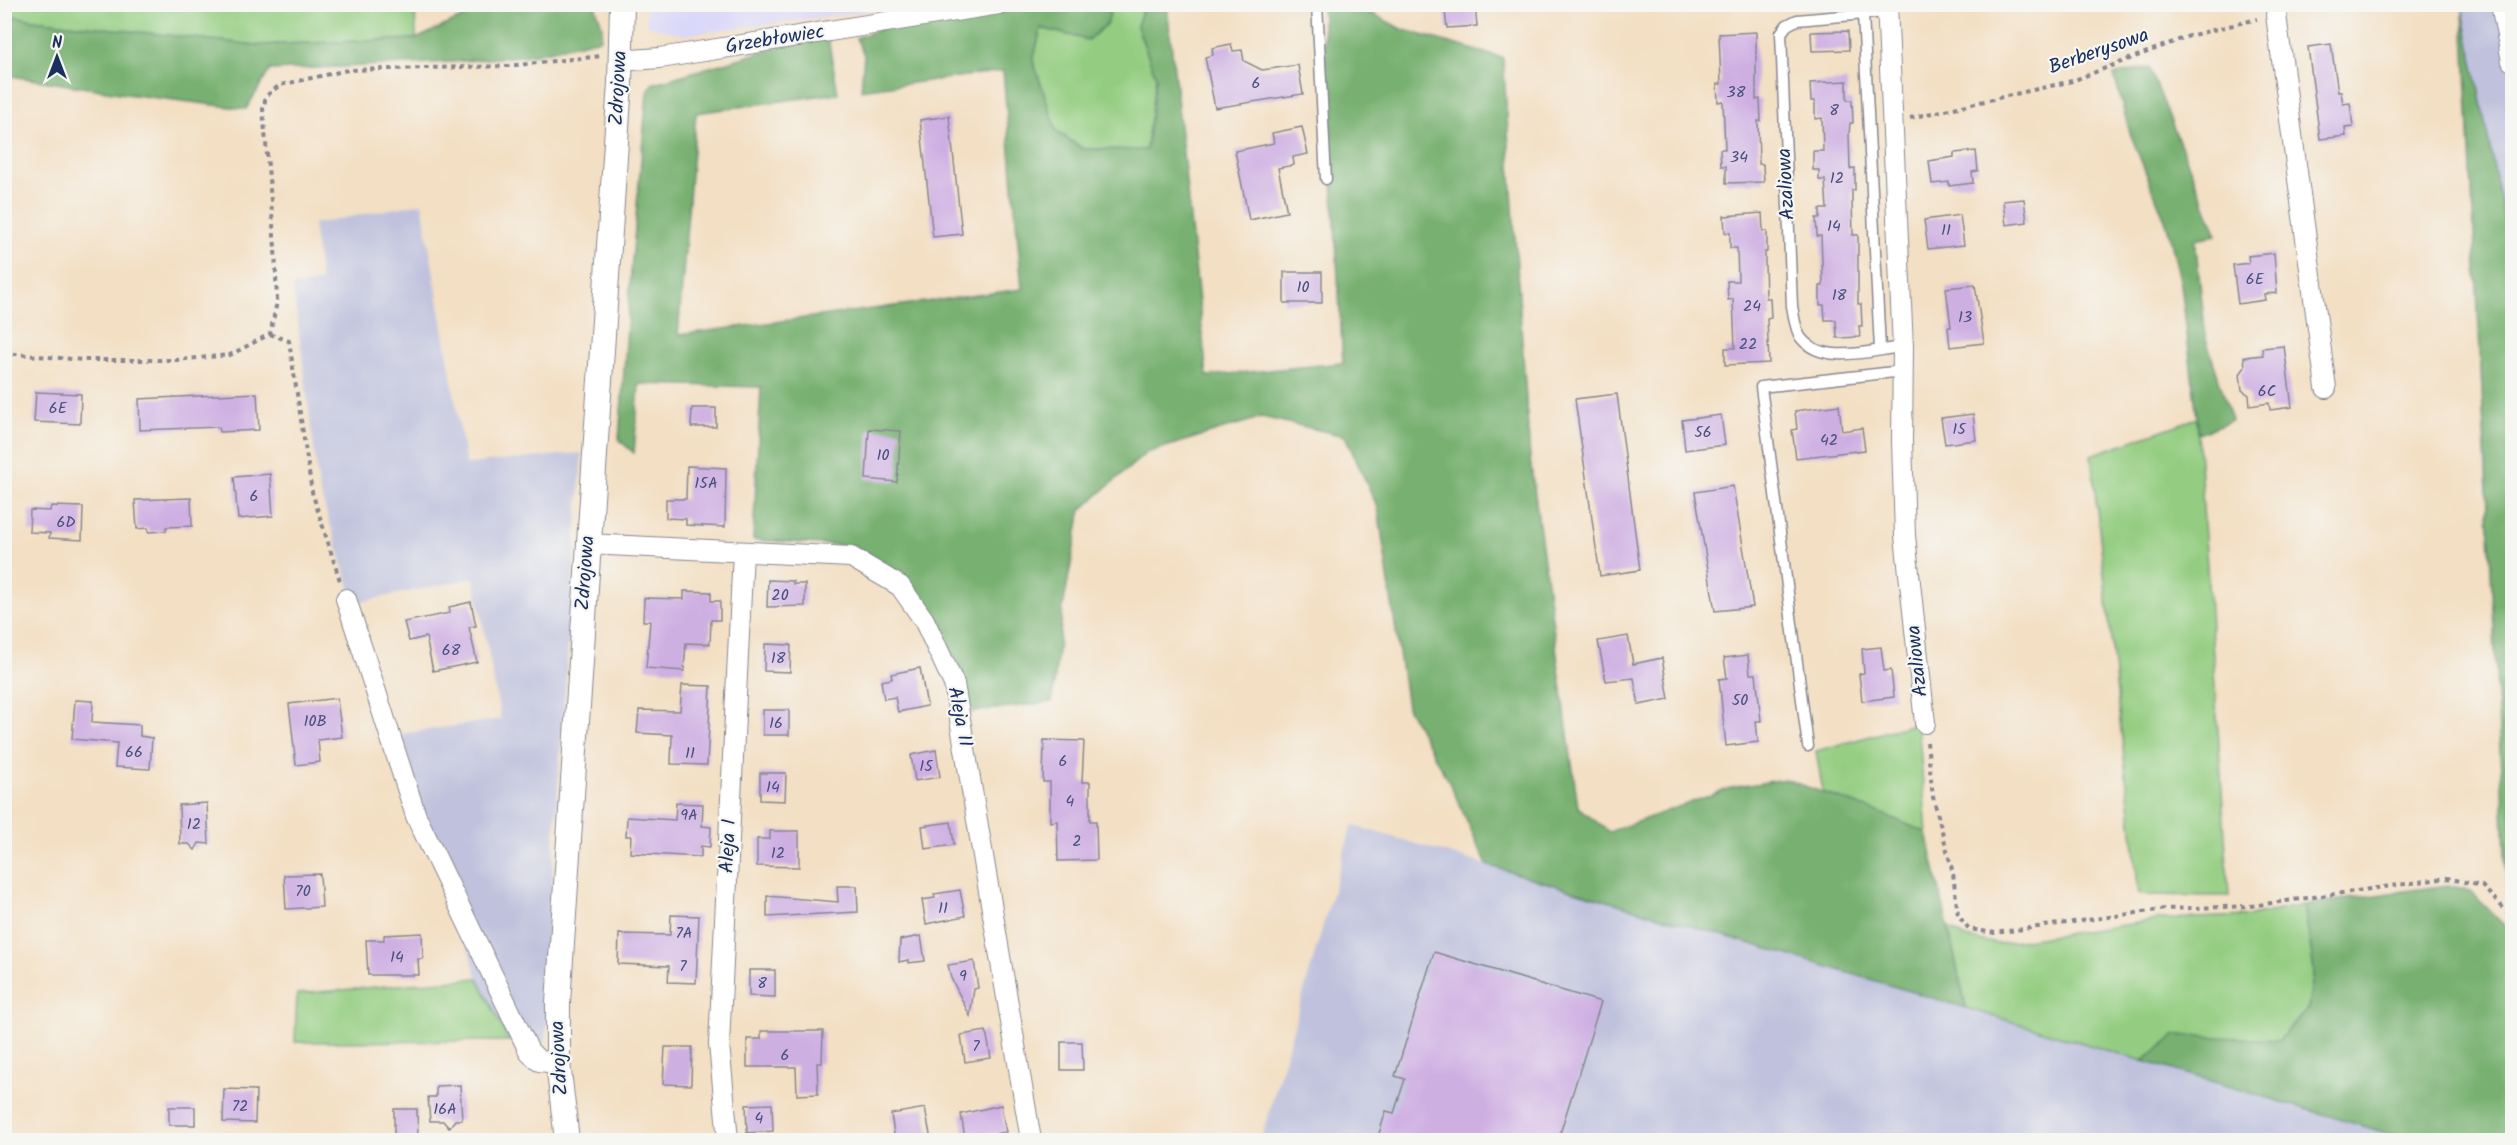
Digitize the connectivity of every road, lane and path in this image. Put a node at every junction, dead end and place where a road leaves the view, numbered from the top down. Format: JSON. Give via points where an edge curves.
{"nodes":[{"id":1,"x":622,"y":4,"type":"edge"},
{"id":2,"x":999,"y":4,"type":"edge"},
{"id":3,"x":1317,"y":4,"type":"edge"},
{"id":4,"x":2315,"y":4,"type":"edge"},
{"id":5,"x":2501,"y":4,"type":"edge"},
{"id":6,"x":1887,"y":8,"type":"edge"},
{"id":7,"x":1863,"y":14,"type":"junction"},
{"id":8,"x":2276,"y":15,"type":"junction"},
{"id":9,"x":622,"y":55,"type":"junction"},
{"id":10,"x":2512,"y":61,"type":"edge"},
{"id":11,"x":1892,"y":122,"type":"junction"},
{"id":12,"x":1326,"y":179,"type":"dead end"},
{"id":13,"x":270,"y":334,"type":"junction"},
{"id":14,"x":1903,"y":347,"type":"junction"},
{"id":15,"x":1880,"y":349,"type":"junction"},
{"id":16,"x":4,"y":353,"type":"edge"},
{"id":17,"x":1903,"y":371,"type":"junction"},
{"id":18,"x":2326,"y":387,"type":"dead end"},
{"id":19,"x":588,"y":544,"type":"junction"},
{"id":20,"x":743,"y":552,"type":"junction"},
{"id":21,"x":346,"y":598,"type":"joint"},
{"id":22,"x":1925,"y":723,"type":"joint"},
{"id":23,"x":1808,"y":746,"type":"dead end"},
{"id":24,"x":2512,"y":917,"type":"edge"},
{"id":25,"x":558,"y":1063,"type":"junction"},
{"id":26,"x":567,"y":1140,"type":"edge"},
{"id":27,"x":728,"y":1140,"type":"edge"},
{"id":28,"x":1031,"y":1140,"type":"edge"}],
"edges":[{"from":1,"to":9,"type":"street","name":"Zdrojowa"},
{"from":2,"to":9,"type":"street","name":"Grzebłowiec","via":[[660,58],[632,60]]},
{"from":3,"to":12,"type":"lane"},
{"from":4,"to":8,"type":"path","name":"Berberysowa"},
{"from":5,"to":10,"type":"street"},
{"from":6,"to":7,"type":"lane","name":"Azaliowa"},
{"from":6,"to":11,"type":"street","name":"Azaliowa"},
{"from":7,"to":15,"type":"lane"},
{"from":7,"to":15,"type":"lane","name":"Azaliowa","via":[[1797,20],[1781,33],[1791,272],[1800,337],[1815,350],[1830,356]]},
{"from":8,"to":11,"type":"path","name":"Berberysowa","via":[[2189,36],[2072,81]]},
{"from":8,"to":18,"type":"street"},
{"from":9,"to":13,"type":"path","via":[[508,66],[348,70],[280,85],[267,96],[263,109],[277,302]]},
{"from":9,"to":19,"type":"street","name":"Zdrojowa"},
{"from":11,"to":14,"type":"street","name":"Azaliowa"},
{"from":13,"to":16,"type":"path","via":[[230,355],[176,360],[83,360]]},
{"from":13,"to":21,"type":"path","via":[[289,341],[312,492]]},
{"from":14,"to":15,"type":"lane","name":"Azaliowa"},
{"from":14,"to":17,"type":"street","name":"Azaliowa"},
{"from":17,"to":22,"type":"street","name":"Azaliowa","via":[[1905,536]]},
{"from":17,"to":23,"type":"lane","via":[[1761,387]]},
{"from":19,"to":20,"type":"street","name":"Aleja II"},
{"from":19,"to":25,"type":"street","name":"Zdrojowa","via":[[561,950]]},
{"from":20,"to":27,"type":"street","name":"Aleja I","via":[[719,1044]]},
{"from":20,"to":28,"type":"street","name":"Aleja II","via":[[851,557],[900,586],[924,620],[954,684]]},
{"from":21,"to":25,"type":"street","via":[[416,816],[524,1043],[539,1061]]},
{"from":22,"to":24,"type":"path","via":[[1933,797],[1953,873],[1959,915],[1968,929],[1995,933],[2165,909],[2251,906],[2447,878],[2482,886]]},
{"from":25,"to":26,"type":"street","name":"Zdrojowa"}]}
